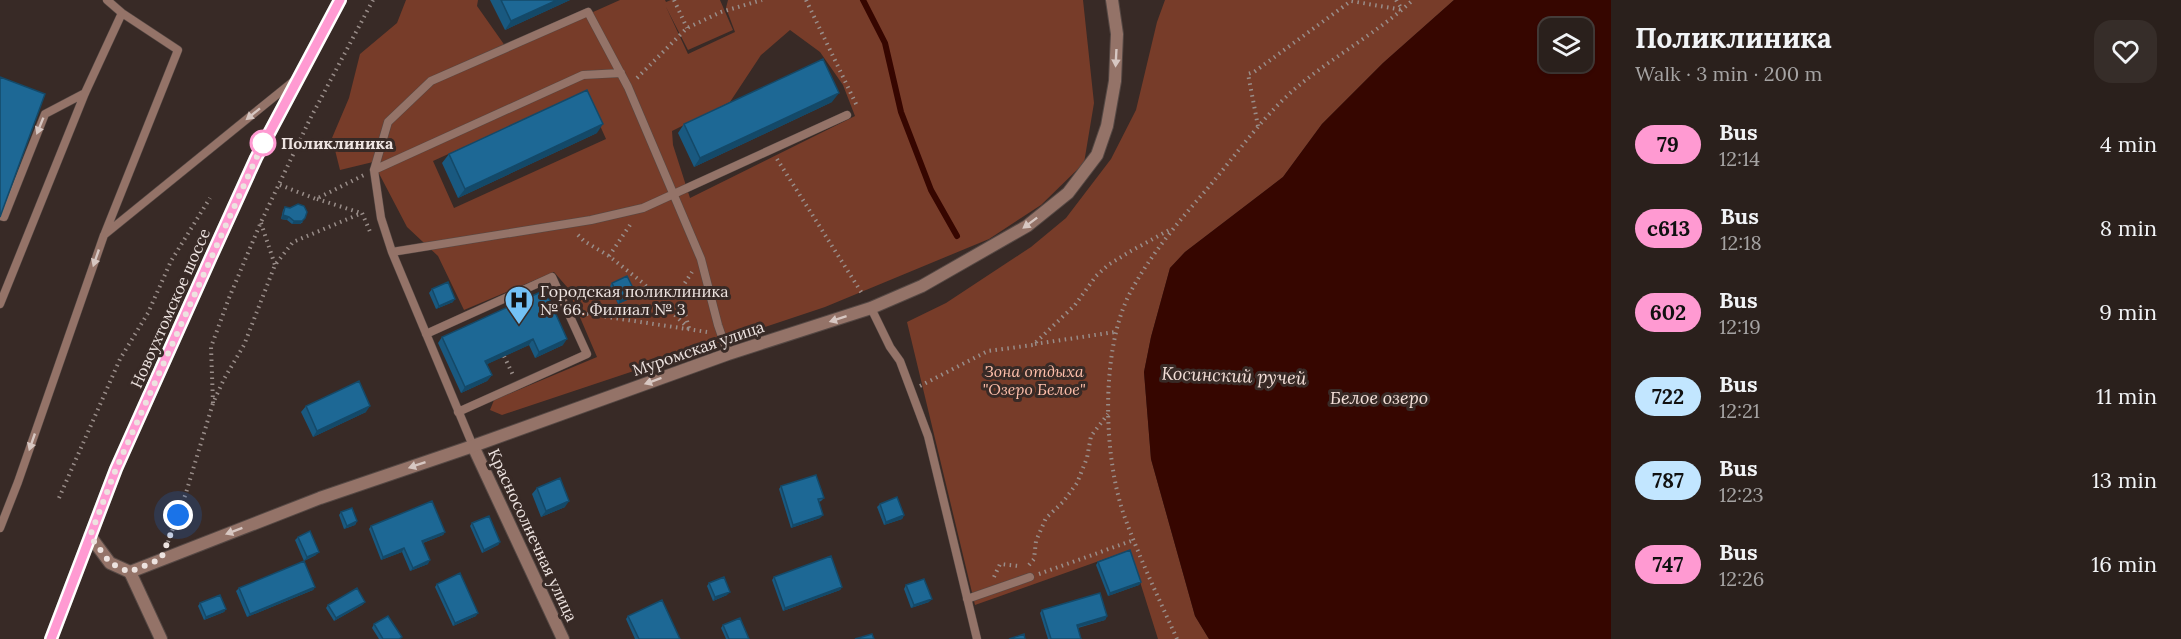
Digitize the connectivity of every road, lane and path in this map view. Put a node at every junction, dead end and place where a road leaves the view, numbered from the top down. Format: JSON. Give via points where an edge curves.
{"nodes":[{"id":1,"x":107,"y":0,"type":"edge"},
{"id":2,"x":340,"y":0,"type":"edge"},
{"id":3,"x":373,"y":0,"type":"edge"},
{"id":4,"x":674,"y":0,"type":"edge"},
{"id":5,"x":762,"y":0,"type":"edge"},
{"id":6,"x":806,"y":0,"type":"edge"},
{"id":7,"x":1112,"y":0,"type":"edge"},
{"id":8,"x":1396,"y":0,"type":"edge"},
{"id":9,"x":1413,"y":0,"type":"edge"},
{"id":10,"x":1403,"y":10,"type":"junction"},
{"id":11,"x":122,"y":13,"type":"junction"},
{"id":12,"x":687,"y":28,"type":"junction"},
{"id":13,"x":621,"y":73,"type":"junction"},
{"id":14,"x":298,"y":77,"type":"junction"},
{"id":15,"x":628,"y":87,"type":"junction"},
{"id":16,"x":86,"y":93,"type":"junction"},
{"id":17,"x":847,"y":116,"type":"joint"},
{"id":18,"x":1259,"y":127,"type":"junction"},
{"id":19,"x":772,"y":150,"type":"junction"},
{"id":20,"x":374,"y":170,"type":"junction"},
{"id":21,"x":280,"y":185,"type":"junction"},
{"id":22,"x":673,"y":194,"type":"junction"},
{"id":23,"x":210,"y":198,"type":"dead end"},
{"id":24,"x":316,"y":199,"type":"junction"},
{"id":25,"x":643,"y":208,"type":"junction"},
{"id":26,"x":362,"y":213,"type":"junction"},
{"id":27,"x":0,"y":216,"type":"edge"},
{"id":28,"x":381,"y":218,"type":"junction"},
{"id":29,"x":261,"y":222,"type":"junction"},
{"id":30,"x":569,"y":223,"type":"junction"},
{"id":31,"x":1172,"y":229,"type":"junction"},
{"id":32,"x":104,"y":235,"type":"junction"},
{"id":33,"x":392,"y":252,"type":"junction"},
{"id":34,"x":609,"y":256,"type":"junction"},
{"id":35,"x":700,"y":259,"type":"junction"},
{"id":36,"x":275,"y":265,"type":"junction"},
{"id":37,"x":0,"y":304,"type":"edge"},
{"id":38,"x":872,"y":308,"type":"junction"},
{"id":39,"x":578,"y":312,"type":"dead end"},
{"id":40,"x":689,"y":329,"type":"junction"},
{"id":41,"x":1115,"y":333,"type":"junction"},
{"id":42,"x":426,"y":334,"type":"junction"},
{"id":43,"x":722,"y":334,"type":"junction"},
{"id":44,"x":1033,"y":345,"type":"junction"},
{"id":45,"x":728,"y":354,"type":"junction"},
{"id":46,"x":504,"y":356,"type":"edge"},
{"id":47,"x":518,"y":385,"type":"junction"},
{"id":48,"x":912,"y":391,"type":"junction"},
{"id":49,"x":213,"y":403,"type":"junction"},
{"id":50,"x":458,"y":412,"type":"junction"},
{"id":51,"x":1109,"y":413,"type":"junction"},
{"id":52,"x":472,"y":446,"type":"junction"},
{"id":53,"x":59,"y":498,"type":"dead end"},
{"id":54,"x":0,"y":528,"type":"edge"},
{"id":55,"x":90,"y":536,"type":"junction"},
{"id":56,"x":1134,"y":540,"type":"junction"},
{"id":57,"x":161,"y":559,"type":"junction"},
{"id":58,"x":129,"y":572,"type":"junction"},
{"id":59,"x":1030,"y":577,"type":"joint"},
{"id":60,"x":988,"y":592,"type":"junction"},
{"id":61,"x":967,"y":599,"type":"junction"},
{"id":62,"x":51,"y":639,"type":"edge"},
{"id":63,"x":161,"y":639,"type":"edge"},
{"id":64,"x":563,"y":639,"type":"edge"},
{"id":65,"x":977,"y":639,"type":"edge"},
{"id":66,"x":1177,"y":639,"type":"edge"}],
"edges":[{"from":1,"to":11,"type":"lane"},
{"from":2,"to":14,"type":"main road","name":"Новоухтомское шоссе"},
{"from":3,"to":21,"type":"path"},
{"from":4,"to":12,"type":"path"},
{"from":5,"to":12,"type":"path","via":[[721,12]]},
{"from":6,"to":17,"type":"path","via":[[858,108]]},
{"from":7,"to":38,"type":"street","name":"Муромская улица","one_way":true,"via":[[1117,34],[1115,81],[1107,126],[1096,155],[1068,193],[1027,226],[922,286]]},
{"from":8,"to":10,"type":"path"},
{"from":9,"to":10,"type":"path"},
{"from":10,"to":18,"type":"path","via":[[1296,88]]},
{"from":10,"to":18,"type":"path","via":[[1351,2],[1248,74]]},
{"from":11,"to":16,"type":"lane"},
{"from":11,"to":32,"type":"lane","via":[[177,50]]},
{"from":12,"to":15,"type":"path"},
{"from":13,"to":15,"type":"lane"},
{"from":13,"to":20,"type":"lane","via":[[583,75]]},
{"from":13,"to":20,"type":"lane","via":[[588,12],[431,81],[388,122]]},
{"from":14,"to":32,"type":"lane","one_way":true},
{"from":14,"to":55,"type":"main road","name":"Новоухтомское шоссе","via":[[215,248]]},
{"from":15,"to":22,"type":"lane"},
{"from":16,"to":27,"type":"lane","one_way":true,"via":[[45,114],[4,217]]},
{"from":16,"to":37,"type":"lane"},
{"from":17,"to":19,"type":"lane"},
{"from":18,"to":31,"type":"path"},
{"from":19,"to":22,"type":"lane"},
{"from":19,"to":38,"type":"path"},
{"from":20,"to":24,"type":"path"},
{"from":20,"to":28,"type":"lane"},
{"from":21,"to":24,"type":"path"},
{"from":21,"to":29,"type":"path"},
{"from":22,"to":25,"type":"lane"},
{"from":22,"to":35,"type":"lane"},
{"from":23,"to":53,"type":"path","via":[[171,261],[148,312],[120,359]]},
{"from":24,"to":26,"type":"path"},
{"from":25,"to":30,"type":"lane"},
{"from":25,"to":34,"type":"path"},
{"from":26,"to":28,"type":"path"},
{"from":26,"to":36,"type":"path","via":[[293,242]]},
{"from":28,"to":33,"type":"lane"},
{"from":29,"to":36,"type":"path"},
{"from":29,"to":49,"type":"path","via":[[211,347]]},
{"from":30,"to":33,"type":"lane"},
{"from":30,"to":34,"type":"path","via":[[584,242]]},
{"from":31,"to":41,"type":"path","via":[[1130,291]]},
{"from":31,"to":44,"type":"path","via":[[1108,265],[1075,305]]},
{"from":32,"to":54,"type":"lane","one_way":true},
{"from":33,"to":42,"type":"lane"},
{"from":34,"to":40,"type":"path"},
{"from":35,"to":40,"type":"path","via":[[679,292]]},
{"from":35,"to":43,"type":"lane"},
{"from":36,"to":49,"type":"path","via":[[244,345]]},
{"from":38,"to":45,"type":"street","name":"Муромская улица","one_way":true},
{"from":38,"to":48,"type":"lane"},
{"from":39,"to":40,"type":"path"},
{"from":40,"to":43,"type":"path"},
{"from":41,"to":44,"type":"path"},
{"from":41,"to":51,"type":"path"},
{"from":42,"to":47,"type":"lane","via":[[552,277],[587,354]]},
{"from":42,"to":50,"type":"lane"},
{"from":43,"to":45,"type":"lane"},
{"from":44,"to":48,"type":"path","via":[[988,351]]},
{"from":45,"to":52,"type":"street","name":"Муромская улица","one_way":true},
{"from":46,"to":47,"type":"path"},
{"from":47,"to":50,"type":"lane"},
{"from":48,"to":61,"type":"lane"},
{"from":49,"to":57,"type":"path"},
{"from":50,"to":52,"type":"lane"},
{"from":51,"to":56,"type":"path","via":[[1113,465],[1124,516]]},
{"from":51,"to":60,"type":"path","via":[[1091,436],[1077,483],[1046,518],[1036,541],[1034,560],[1023,567],[1000,564]]},
{"from":52,"to":57,"type":"street","name":"Муромская улица","one_way":true,"via":[[320,498]]},
{"from":52,"to":64,"type":"street","name":"Красносолнечная улица"},
{"from":55,"to":58,"type":"street","via":[[110,563]]},
{"from":55,"to":62,"type":"main road","name":"Новоухтомское шоссе"},
{"from":56,"to":59,"type":"path"},
{"from":56,"to":66,"type":"path"},
{"from":57,"to":58,"type":"street","name":"Муромская улица"},
{"from":58,"to":63,"type":"street"},
{"from":59,"to":60,"type":"lane"},
{"from":60,"to":61,"type":"lane"},
{"from":61,"to":65,"type":"lane"}]}
